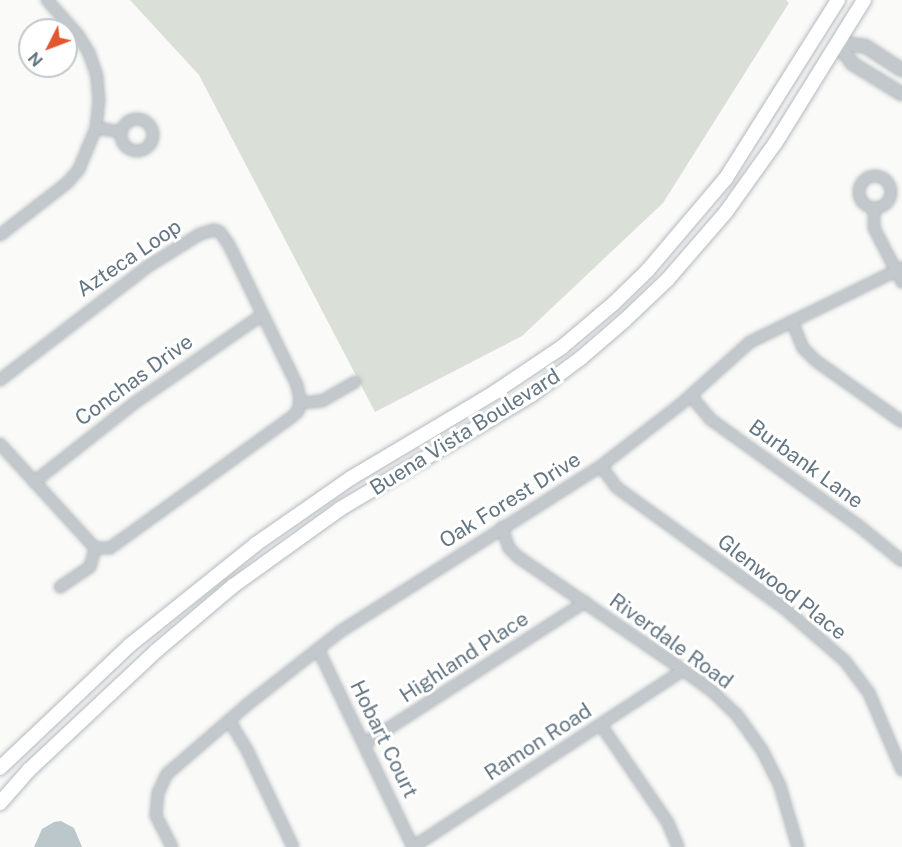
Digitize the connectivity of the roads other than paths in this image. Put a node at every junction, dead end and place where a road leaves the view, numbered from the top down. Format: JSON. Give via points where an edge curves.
{"nodes":[{"id":1,"x":47,"y":0,"type":"edge"},
{"id":2,"x":838,"y":0,"type":"edge"},
{"id":3,"x":864,"y":0,"type":"edge"},
{"id":4,"x":817,"y":31,"type":"junction"},
{"id":5,"x":837,"y":43,"type":"junction"},
{"id":6,"x":902,"y":70,"type":"edge"},
{"id":7,"x":902,"y":94,"type":"edge"},
{"id":8,"x":96,"y":128,"type":"junction"},
{"id":9,"x":121,"y":132,"type":"dead end"},
{"id":10,"x":874,"y":208,"type":"dead end"},
{"id":11,"x":0,"y":235,"type":"edge"},
{"id":12,"x":899,"y":270,"type":"edge"},
{"id":13,"x":902,"y":282,"type":"edge"},
{"id":14,"x":261,"y":315,"type":"junction"},
{"id":15,"x":792,"y":321,"type":"junction"},
{"id":16,"x":0,"y":380,"type":"edge"},
{"id":17,"x":355,"y":382,"type":"dead end"},
{"id":18,"x":691,"y":396,"type":"junction"},
{"id":19,"x":300,"y":403,"type":"junction"},
{"id":20,"x":902,"y":422,"type":"edge"},
{"id":21,"x":0,"y":444,"type":"edge"},
{"id":22,"x":601,"y":466,"type":"junction"},
{"id":23,"x":34,"y":482,"type":"junction"},
{"id":24,"x":502,"y":527,"type":"junction"},
{"id":25,"x":95,"y":548,"type":"junction"},
{"id":26,"x":902,"y":561,"type":"edge"},
{"id":27,"x":60,"y":587,"type":"dead end"},
{"id":28,"x":585,"y":602,"type":"junction"},
{"id":29,"x":318,"y":649,"type":"junction"},
{"id":30,"x":683,"y":670,"type":"junction"},
{"id":31,"x":229,"y":720,"type":"junction"},
{"id":32,"x":601,"y":725,"type":"junction"},
{"id":33,"x":364,"y":744,"type":"junction"},
{"id":34,"x":14,"y":753,"type":"junction"},
{"id":35,"x":0,"y":768,"type":"edge"},
{"id":36,"x":30,"y":769,"type":"junction"},
{"id":37,"x":902,"y":770,"type":"edge"},
{"id":38,"x":0,"y":803,"type":"edge"},
{"id":39,"x":172,"y":847,"type":"edge"},
{"id":40,"x":293,"y":847,"type":"edge"},
{"id":41,"x":413,"y":847,"type":"edge"},
{"id":42,"x":678,"y":847,"type":"edge"},
{"id":43,"x":798,"y":847,"type":"edge"}],
"edges":[{"from":1,"to":8,"type":"street","via":[[89,53],[97,76]]},
{"from":2,"to":4,"type":"main road","name":"Buena Vista Boulevard"},
{"from":3,"to":5,"type":"main road","name":"Buena Vista Boulevard"},
{"from":4,"to":5,"type":"main road"},
{"from":4,"to":34,"type":"main road","name":"Buena Vista Boulevard","via":[[726,178],[648,270],[614,303],[562,347],[351,478],[256,544],[130,645]]},
{"from":5,"to":6,"type":"street","via":[[865,46]]},
{"from":5,"to":7,"type":"street","via":[[853,64]]},
{"from":5,"to":36,"type":"main road","name":"Buena Vista Boulevard","via":[[776,142],[726,212],[668,279],[625,320],[531,395],[340,509],[233,586],[156,651]]},
{"from":8,"to":9,"type":"street"},
{"from":8,"to":11,"type":"street","via":[[79,169],[67,183]]},
{"from":10,"to":12,"type":"street","via":[[874,228]]},
{"from":12,"to":13,"type":"street"},
{"from":12,"to":15,"type":"street","name":"Oak Forest Drive"},
{"from":14,"to":16,"type":"street","name":"Azteca Loop","via":[[225,237],[207,230],[122,285]]},
{"from":14,"to":19,"type":"street","name":"Azteca Loop","via":[[297,385]]},
{"from":14,"to":23,"type":"street","name":"Conchas Drive","via":[[124,411]]},
{"from":15,"to":18,"type":"street","name":"Oak Forest Drive","via":[[750,342]]},
{"from":15,"to":20,"type":"street","via":[[803,348],[816,361]]},
{"from":17,"to":19,"type":"street","via":[[322,401]]},
{"from":18,"to":22,"type":"street","name":"Oak Forest Drive"},
{"from":18,"to":26,"type":"street","name":"Burbank Lane","via":[[710,419]]},
{"from":19,"to":25,"type":"street","via":[[293,416],[110,548]]},
{"from":21,"to":23,"type":"street"},
{"from":22,"to":24,"type":"street","name":"Oak Forest Drive"},
{"from":22,"to":37,"type":"street","name":"Glenwood Place","via":[[616,487],[785,609],[845,661],[869,693]]},
{"from":23,"to":25,"type":"street"},
{"from":24,"to":28,"type":"street","name":"Riverdale Road","via":[[509,548],[518,557]]},
{"from":24,"to":29,"type":"street","name":"Oak Forest Drive"},
{"from":25,"to":27,"type":"street","via":[[90,567]]},
{"from":28,"to":30,"type":"street","name":"Riverdale Road"},
{"from":28,"to":33,"type":"street","name":"Highland Place"},
{"from":29,"to":31,"type":"street","name":"Oak Forest Drive"},
{"from":29,"to":33,"type":"street","name":"Hobart Court"},
{"from":30,"to":32,"type":"street","name":"Ramon Road"},
{"from":30,"to":43,"type":"street","name":"Riverdale Road","via":[[737,715],[762,750],[780,786]]},
{"from":31,"to":39,"type":"street","name":"Oak Forest Drive","via":[[167,774],[156,814]]},
{"from":31,"to":40,"type":"street"},
{"from":32,"to":41,"type":"street","name":"Ramon Road"},
{"from":32,"to":42,"type":"street","via":[[668,823]]},
{"from":33,"to":41,"type":"street","name":"Hobart Court"},
{"from":34,"to":35,"type":"main road","name":"Buena Vista Boulevard"},
{"from":34,"to":36,"type":"main road"},
{"from":36,"to":38,"type":"main road","name":"Buena Vista Boulevard"}]}
